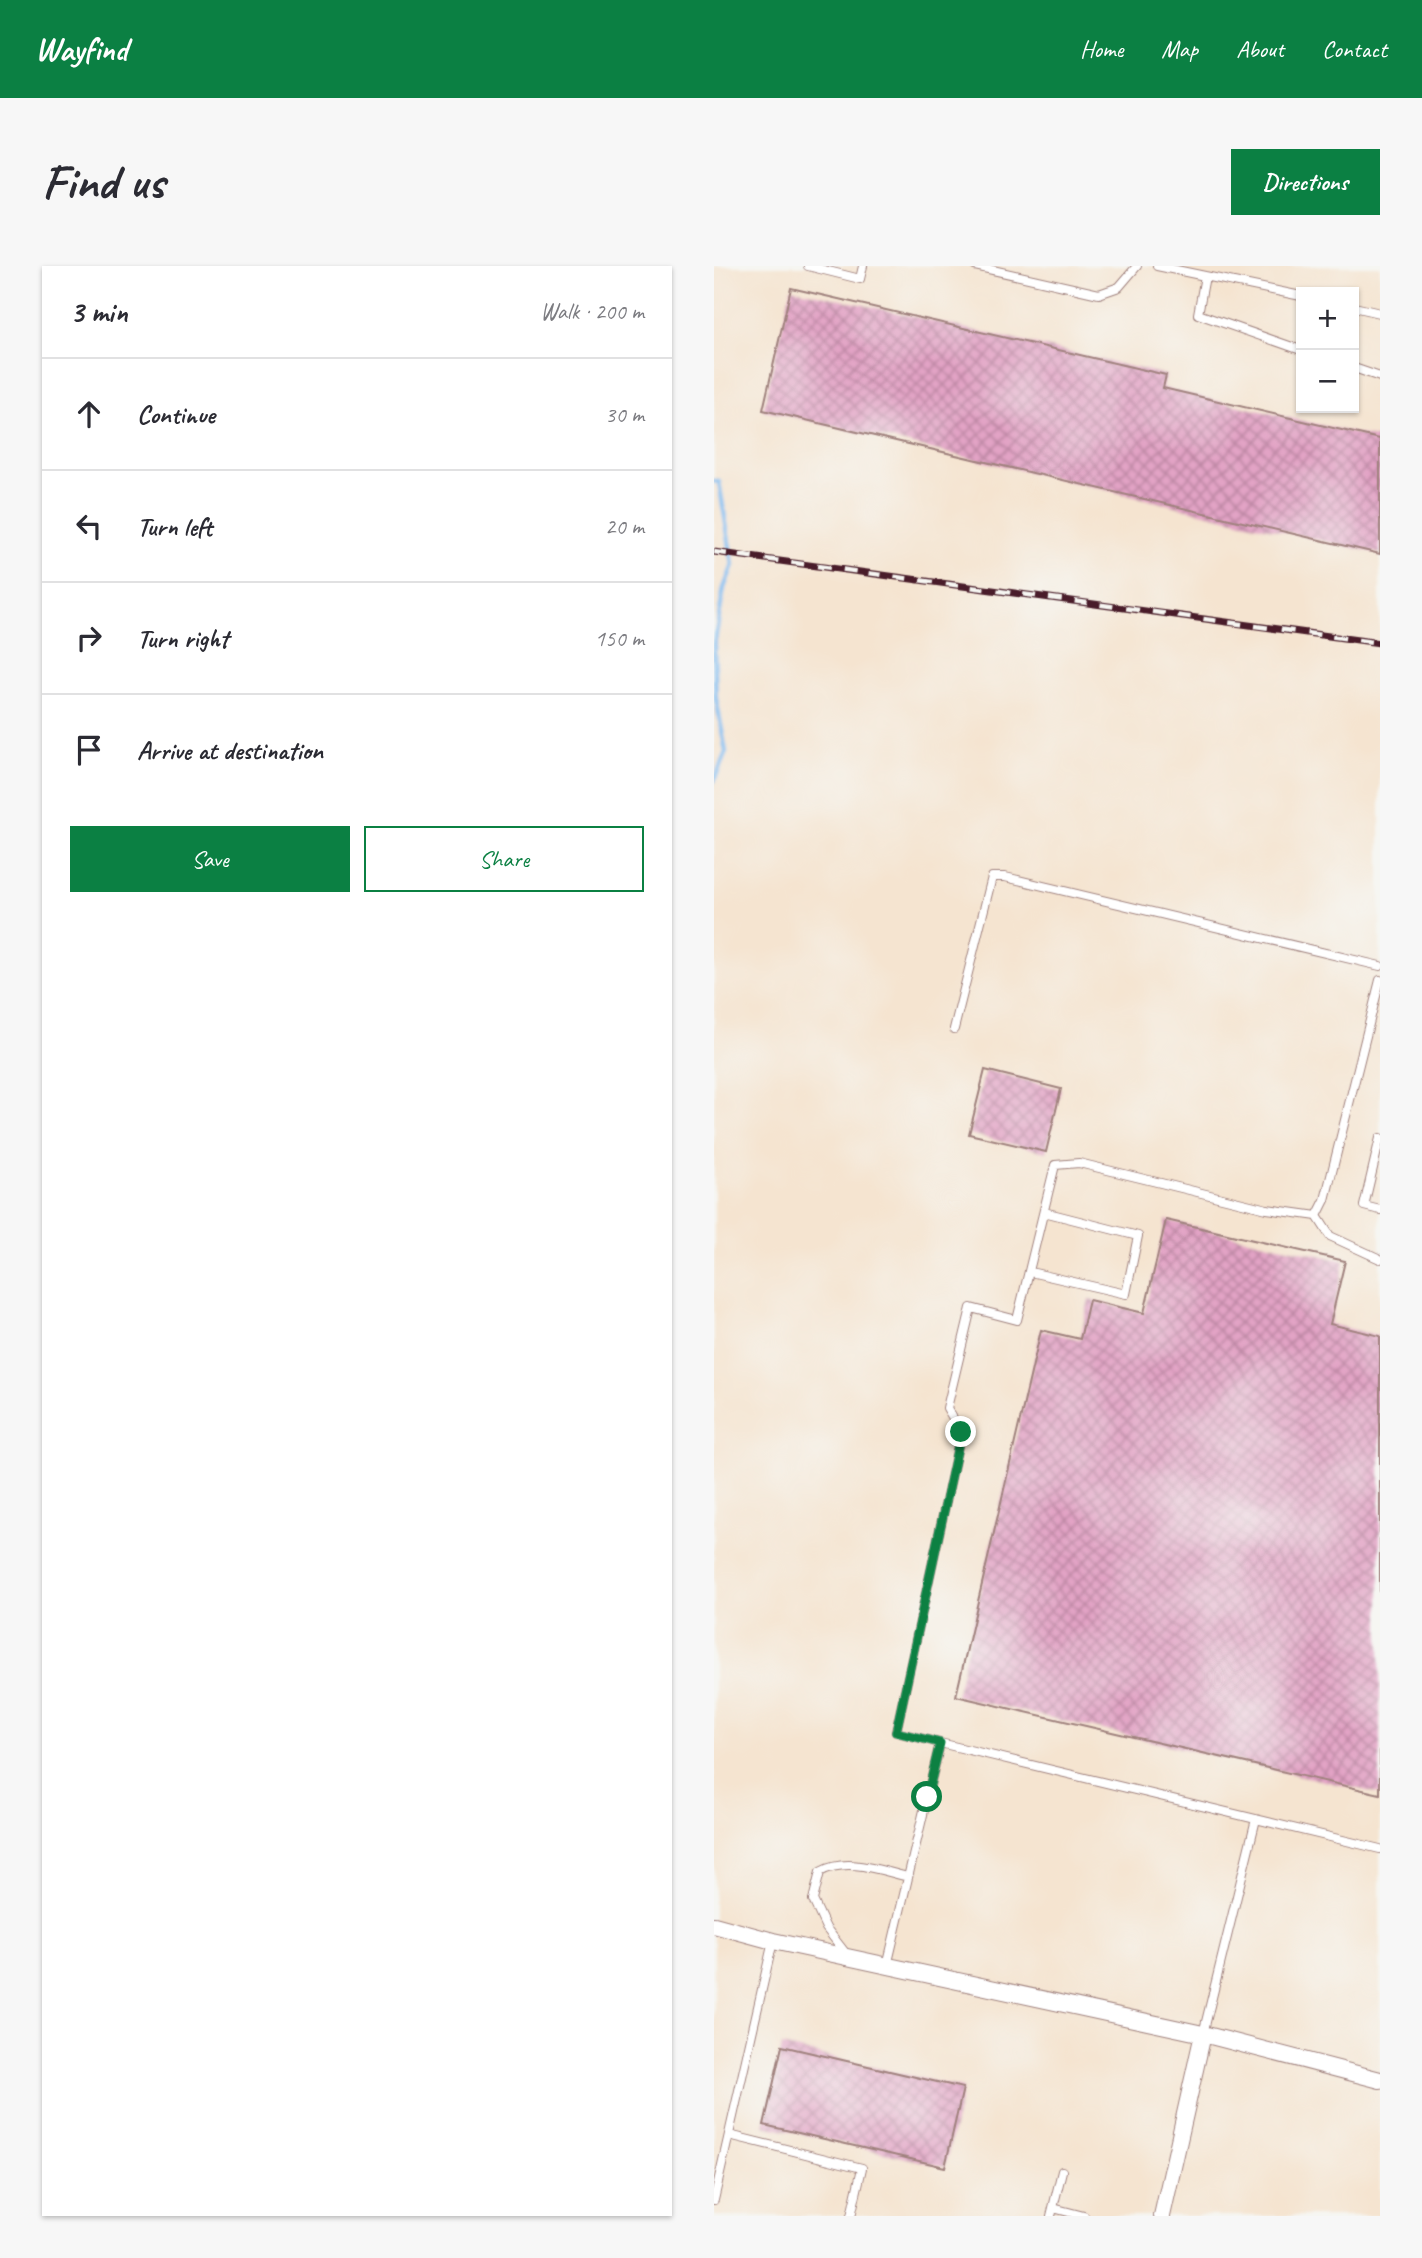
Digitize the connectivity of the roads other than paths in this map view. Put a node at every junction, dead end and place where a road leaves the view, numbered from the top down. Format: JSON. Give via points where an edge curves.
{"nodes":[{"id":1,"x":808,"y":266,"type":"edge"},
{"id":2,"x":863,"y":266,"type":"edge"},
{"id":3,"x":975,"y":266,"type":"edge"},
{"id":4,"x":1137,"y":266,"type":"edge"},
{"id":5,"x":1157,"y":266,"type":"edge"},
{"id":6,"x":1181,"y":269,"type":"edge"},
{"id":7,"x":1205,"y":276,"type":"junction"},
{"id":8,"x":1296,"y":295,"type":"edge"},
{"id":9,"x":1359,"y":308,"type":"edge"},
{"id":10,"x":1380,"y":313,"type":"edge"},
{"id":11,"x":1296,"y":348,"type":"edge"},
{"id":12,"x":1359,"y":370,"type":"edge"},
{"id":13,"x":1380,"y":377,"type":"edge"},
{"id":14,"x":1380,"y":966,"type":"edge"},
{"id":15,"x":1380,"y":980,"type":"edge"},
{"id":16,"x":954,"y":1029,"type":"dead end"},
{"id":17,"x":1380,"y":1138,"type":"edge"},
{"id":18,"x":1380,"y":1210,"type":"edge"},
{"id":19,"x":1044,"y":1212,"type":"junction"},
{"id":20,"x":1317,"y":1216,"type":"junction"},
{"id":21,"x":1380,"y":1259,"type":"edge"},
{"id":22,"x":1030,"y":1272,"type":"junction"},
{"id":23,"x":940,"y":1743,"type":"junction"},
{"id":24,"x":1256,"y":1819,"type":"junction"},
{"id":25,"x":1380,"y":1849,"type":"edge"},
{"id":26,"x":908,"y":1877,"type":"junction"},
{"id":27,"x":714,"y":1925,"type":"edge"},
{"id":28,"x":773,"y":1941,"type":"junction"},
{"id":29,"x":849,"y":1958,"type":"junction"},
{"id":30,"x":887,"y":1966,"type":"junction"},
{"id":31,"x":1203,"y":2034,"type":"junction"},
{"id":32,"x":1380,"y":2080,"type":"edge"},
{"id":33,"x":729,"y":2135,"type":"junction"},
{"id":34,"x":1062,"y":2171,"type":"dead end"},
{"id":35,"x":714,"y":2200,"type":"edge"},
{"id":36,"x":1052,"y":2212,"type":"edge"},
{"id":37,"x":851,"y":2216,"type":"edge"},
{"id":38,"x":1084,"y":2216,"type":"edge"},
{"id":39,"x":1162,"y":2216,"type":"edge"}],
"edges":[{"from":1,"to":2,"type":"lane","via":[[860,279]]},
{"from":3,"to":4,"type":"lane","via":[[1099,294],[1119,287]]},
{"from":5,"to":6,"type":"lane"},
{"from":6,"to":7,"type":"lane"},
{"from":7,"to":8,"type":"lane"},
{"from":7,"to":11,"type":"lane","via":[[1198,314]]},
{"from":9,"to":10,"type":"lane"},
{"from":12,"to":13,"type":"lane"},
{"from":14,"to":16,"type":"lane","via":[[992,877]]},
{"from":15,"to":20,"type":"lane","via":[[1325,1200]]},
{"from":17,"to":18,"type":"lane","via":[[1364,1206]]},
{"from":19,"to":20,"type":"lane","via":[[1055,1165],[1079,1163],[1268,1209]]},
{"from":19,"to":22,"type":"lane"},
{"from":19,"to":22,"type":"lane","via":[[1138,1236],[1126,1294]]},
{"from":20,"to":21,"type":"lane","via":[[1330,1236]]},
{"from":22,"to":23,"type":"lane","via":[[1017,1320],[971,1308],[947,1408],[961,1432],[896,1732]]},
{"from":23,"to":24,"type":"lane"},
{"from":23,"to":26,"type":"lane"},
{"from":24,"to":25,"type":"lane"},
{"from":24,"to":31,"type":"lane"},
{"from":26,"to":29,"type":"lane","via":[[861,1866],[833,1865],[820,1872],[813,1900],[826,1928]]},
{"from":26,"to":30,"type":"lane"},
{"from":27,"to":28,"type":"street"},
{"from":28,"to":29,"type":"street"},
{"from":28,"to":33,"type":"lane"},
{"from":29,"to":30,"type":"street"},
{"from":30,"to":31,"type":"street"},
{"from":31,"to":32,"type":"street"},
{"from":31,"to":39,"type":"street"},
{"from":33,"to":35,"type":"lane"},
{"from":33,"to":37,"type":"lane","via":[[862,2168]]},
{"from":34,"to":36,"type":"lane"},
{"from":36,"to":38,"type":"lane"}]}
